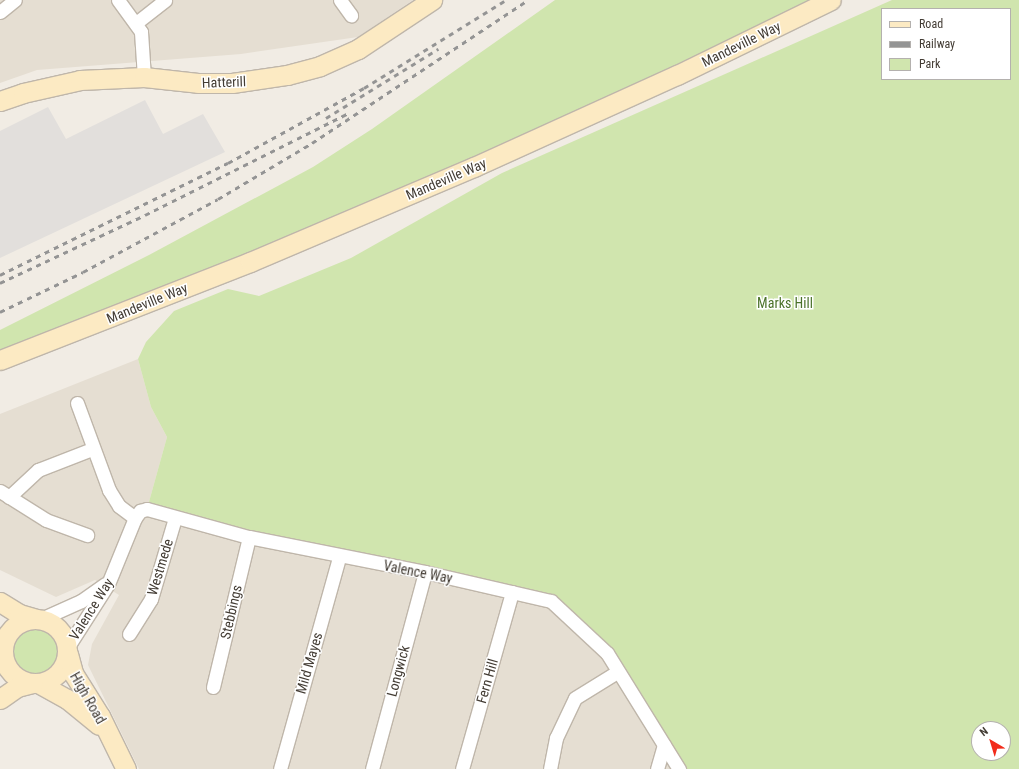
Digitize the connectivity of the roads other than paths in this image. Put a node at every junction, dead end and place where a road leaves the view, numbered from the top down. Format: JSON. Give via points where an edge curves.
{"nodes":[{"id":1,"x":15,"y":0,"type":"edge"},
{"id":2,"x":118,"y":0,"type":"edge"},
{"id":3,"x":165,"y":0,"type":"edge"},
{"id":4,"x":340,"y":0,"type":"edge"},
{"id":5,"x":432,"y":0,"type":"edge"},
{"id":6,"x":831,"y":0,"type":"edge"},
{"id":7,"x":0,"y":12,"type":"edge"},
{"id":8,"x":351,"y":15,"type":"dead end"},
{"id":9,"x":136,"y":23,"type":"junction"},
{"id":10,"x":144,"y":77,"type":"junction"},
{"id":11,"x":0,"y":101,"type":"edge"},
{"id":12,"x":54,"y":340,"type":"junction"},
{"id":13,"x":0,"y":360,"type":"edge"},
{"id":14,"x":0,"y":367,"type":"edge"},
{"id":15,"x":77,"y":403,"type":"dead end"},
{"id":16,"x":92,"y":449,"type":"junction"},
{"id":17,"x":4,"y":494,"type":"edge"},
{"id":18,"x":135,"y":518,"type":"junction"},
{"id":19,"x":176,"y":518,"type":"junction"},
{"id":20,"x":87,"y":535,"type":"dead end"},
{"id":21,"x":249,"y":537,"type":"junction"},
{"id":22,"x":339,"y":557,"type":"junction"},
{"id":23,"x":115,"y":570,"type":"junction"},
{"id":24,"x":425,"y":572,"type":"junction"},
{"id":25,"x":512,"y":592,"type":"junction"},
{"id":26,"x":0,"y":602,"type":"edge"},
{"id":27,"x":38,"y":619,"type":"junction"},
{"id":28,"x":129,"y":634,"type":"dead end"},
{"id":29,"x":2,"y":648,"type":"edge"},
{"id":30,"x":67,"y":651,"type":"junction"},
{"id":31,"x":617,"y":672,"type":"junction"},
{"id":32,"x":35,"y":683,"type":"junction"},
{"id":33,"x":214,"y":687,"type":"dead end"},
{"id":34,"x":0,"y":699,"type":"edge"},
{"id":35,"x":112,"y":741,"type":"junction"},
{"id":36,"x":664,"y":745,"type":"junction"},
{"id":37,"x":126,"y":769,"type":"edge"},
{"id":38,"x":280,"y":769,"type":"edge"},
{"id":39,"x":372,"y":769,"type":"edge"},
{"id":40,"x":462,"y":769,"type":"edge"},
{"id":41,"x":550,"y":769,"type":"edge"},
{"id":42,"x":657,"y":769,"type":"edge"},
{"id":43,"x":679,"y":769,"type":"edge"}],
"edges":[{"from":1,"to":7,"type":"street"},
{"from":2,"to":9,"type":"street"},
{"from":3,"to":9,"type":"street"},
{"from":4,"to":8,"type":"street"},
{"from":5,"to":10,"type":"main road","name":"Hatterill","via":[[358,49],[307,70],[232,83],[198,83]]},
{"from":6,"to":12,"type":"main road","name":"Mandeville Way","via":[[677,75],[474,167],[296,243]]},
{"from":9,"to":10,"type":"street","via":[[144,46]]},
{"from":10,"to":11,"type":"main road","name":"Hatterill","via":[[57,84]]},
{"from":12,"to":13,"type":"main road","name":"Mandeville Way"},
{"from":12,"to":14,"type":"main road","name":"Mandeville Way"},
{"from":15,"to":16,"type":"street"},
{"from":16,"to":17,"type":"street","via":[[38,470]]},
{"from":16,"to":18,"type":"street","via":[[113,499]]},
{"from":17,"to":20,"type":"street","via":[[46,520]]},
{"from":18,"to":19,"type":"street","name":"Valence Way","via":[[147,509]]},
{"from":18,"to":23,"type":"street","name":"Valence Way"},
{"from":19,"to":21,"type":"street","name":"Valence Way"},
{"from":19,"to":28,"type":"street","name":"Westmede","via":[[151,600]]},
{"from":21,"to":22,"type":"street","name":"Valence Way"},
{"from":21,"to":33,"type":"street","name":"Stebbings"},
{"from":22,"to":24,"type":"street","name":"Valence Way"},
{"from":22,"to":38,"type":"street","name":"Mild Mayes"},
{"from":23,"to":27,"type":"street","name":"Valence Way","via":[[108,580],[88,597]]},
{"from":23,"to":30,"type":"street","name":"Valence Way"},
{"from":24,"to":25,"type":"street","name":"Valence Way"},
{"from":24,"to":39,"type":"street","name":"Longwick"},
{"from":25,"to":31,"type":"street","name":"Valence Way","via":[[551,601],[607,653]]},
{"from":25,"to":40,"type":"street","name":"Fern Hill"},
{"from":26,"to":27,"type":"main road","via":[[15,612]]},
{"from":27,"to":29,"type":"main road","via":[[24,620],[14,627]]},
{"from":27,"to":30,"type":"main road","via":[[52,624],[61,632]]},
{"from":29,"to":32,"type":"main road","via":[[6,663],[14,675]]},
{"from":30,"to":32,"type":"main road","via":[[65,663],[57,675]]},
{"from":30,"to":35,"type":"main road","name":"High Road","via":[[73,673]]},
{"from":31,"to":36,"type":"street","name":"Valence Way"},
{"from":31,"to":41,"type":"street","via":[[574,698],[556,738]]},
{"from":32,"to":34,"type":"main road","via":[[17,687]]},
{"from":32,"to":35,"type":"main road","name":"High Road","via":[[79,707]]},
{"from":35,"to":37,"type":"main road","name":"High Road"},
{"from":36,"to":42,"type":"street"},
{"from":36,"to":43,"type":"street","name":"Valence Way"}]}
